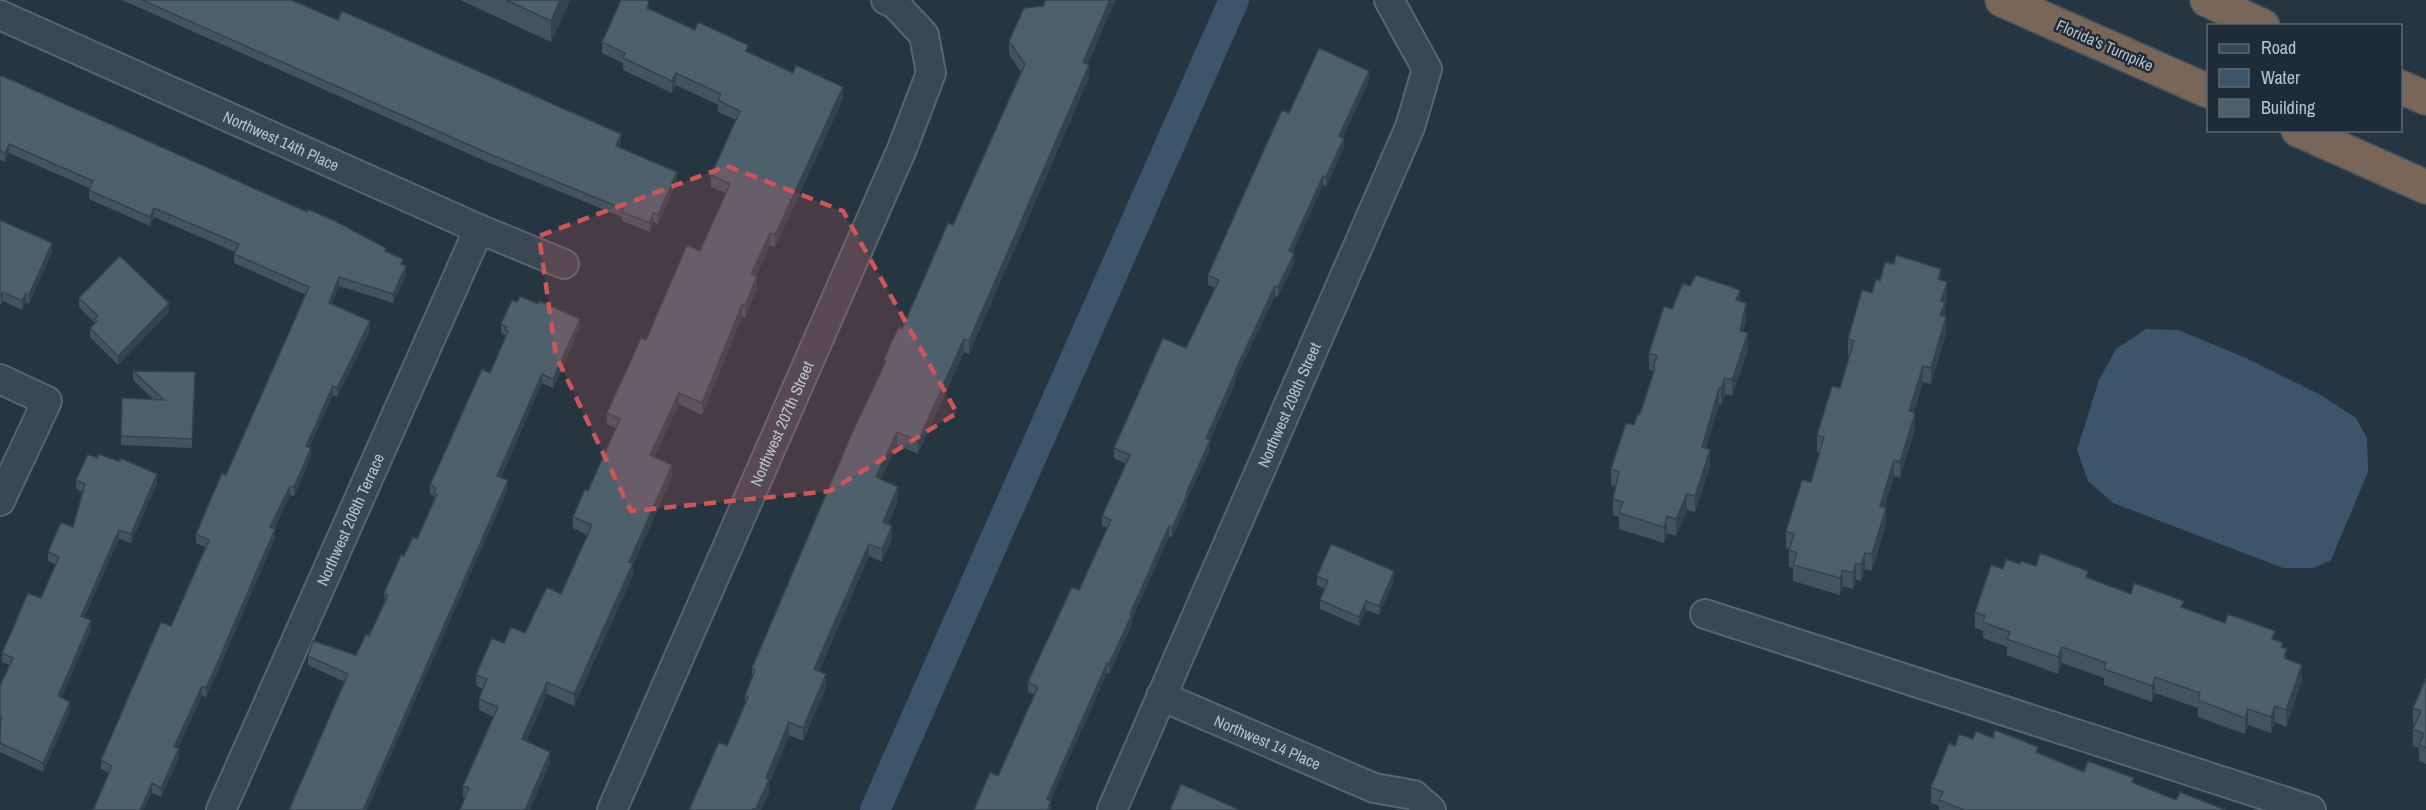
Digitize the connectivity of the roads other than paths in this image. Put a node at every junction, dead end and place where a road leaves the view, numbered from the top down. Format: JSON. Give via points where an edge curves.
{"nodes":[{"id":1,"x":886,"y":0,"type":"edge"},
{"id":2,"x":1389,"y":0,"type":"edge"},
{"id":3,"x":2002,"y":0,"type":"edge"},
{"id":4,"x":2207,"y":0,"type":"edge"},
{"id":5,"x":0,"y":15,"type":"edge"},
{"id":6,"x":2259,"y":24,"type":"edge"},
{"id":7,"x":2402,"y":88,"type":"edge"},
{"id":8,"x":2207,"y":91,"type":"edge"},
{"id":9,"x":2426,"y":98,"type":"edge"},
{"id":10,"x":2302,"y":132,"type":"edge"},
{"id":11,"x":2426,"y":187,"type":"edge"},
{"id":12,"x":478,"y":229,"type":"junction"},
{"id":13,"x":564,"y":264,"type":"dead end"},
{"id":14,"x":0,"y":379,"type":"edge"},
{"id":15,"x":0,"y":501,"type":"edge"},
{"id":16,"x":1705,"y":614,"type":"dead end"},
{"id":17,"x":1161,"y":696,"type":"junction"},
{"id":18,"x":1382,"y":799,"type":"edge"},
{"id":19,"x":221,"y":810,"type":"edge"},
{"id":20,"x":612,"y":810,"type":"edge"},
{"id":21,"x":1112,"y":810,"type":"edge"},
{"id":22,"x":1431,"y":810,"type":"edge"},
{"id":23,"x":2311,"y":810,"type":"edge"}],
"edges":[{"from":1,"to":20,"type":"street","name":"Northwest 207th Street","via":[[896,4],[924,35],[931,74],[902,149]]},
{"from":2,"to":17,"type":"street","name":"Northwest 208th Street","via":[[1427,69],[1410,127]]},
{"from":3,"to":8,"type":"highway","name":"Florida's Turnpike"},
{"from":4,"to":6,"type":"highway"},
{"from":5,"to":12,"type":"street","name":"Northwest 14th Place"},
{"from":7,"to":9,"type":"highway"},
{"from":10,"to":11,"type":"highway"},
{"from":12,"to":13,"type":"street","name":"Northwest 14th Place"},
{"from":12,"to":19,"type":"street","name":"Northwest 206th Terrace"},
{"from":14,"to":15,"type":"street","via":[[47,401]]},
{"from":16,"to":23,"type":"street"},
{"from":17,"to":18,"type":"street","name":"Northwest 14 Place"},
{"from":17,"to":21,"type":"street","name":"Northwest 208th Street"},
{"from":18,"to":22,"type":"street","via":[[1414,795]]}]}
